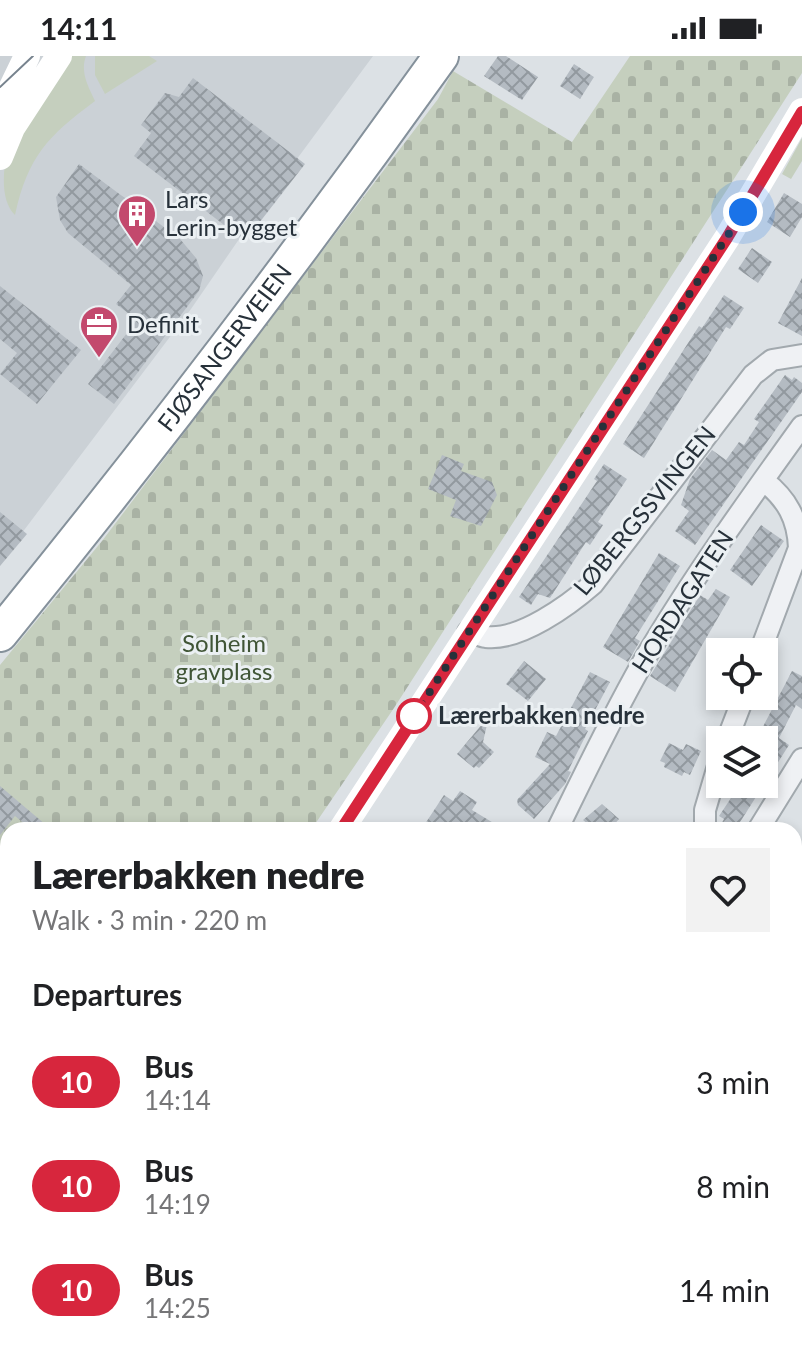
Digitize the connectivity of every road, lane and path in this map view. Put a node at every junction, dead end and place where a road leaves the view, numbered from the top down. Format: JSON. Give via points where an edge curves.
{"nodes":[{"id":1,"x":27,"y":56,"type":"edge"},
{"id":2,"x":59,"y":56,"type":"edge"},
{"id":3,"x":415,"y":56,"type":"edge"},
{"id":4,"x":441,"y":56,"type":"edge"},
{"id":5,"x":802,"y":111,"type":"edge"},
{"id":6,"x":0,"y":112,"type":"edge"},
{"id":7,"x":0,"y":157,"type":"edge"},
{"id":8,"x":802,"y":355,"type":"edge"},
{"id":9,"x":802,"y":426,"type":"edge"},
{"id":10,"x":764,"y":481,"type":"junction"},
{"id":11,"x":0,"y":602,"type":"edge"},
{"id":12,"x":468,"y":632,"type":"junction"},
{"id":13,"x":0,"y":634,"type":"edge"},
{"id":14,"x":765,"y":638,"type":"edge"},
{"id":15,"x":802,"y":759,"type":"edge"},
{"id":16,"x":708,"y":798,"type":"edge"},
{"id":17,"x":346,"y":822,"type":"edge"},
{"id":18,"x":561,"y":822,"type":"edge"},
{"id":19,"x":706,"y":822,"type":"edge"},
{"id":20,"x":763,"y":822,"type":"edge"}],
"edges":[{"from":1,"to":6,"type":"street"},
{"from":2,"to":7,"type":"street","via":[[12,128]]},
{"from":3,"to":11,"type":"highway","name":"FJØSANGERVEIEN","via":[[193,359]]},
{"from":4,"to":13,"type":"highway","name":"FJØSANGERVEIEN","via":[[269,292]]},
{"from":5,"to":12,"type":"street","via":[[727,238]]},
{"from":8,"to":12,"type":"street","name":"LØBERGSSVINGEN","via":[[772,360],[753,375],[593,584],[543,619],[501,637]]},
{"from":9,"to":10,"type":"street","name":"HORDAGATEN"},
{"from":10,"to":14,"type":"street","via":[[791,511],[799,548]]},
{"from":10,"to":18,"type":"street","name":"HORDAGATEN","via":[[647,656]]},
{"from":12,"to":17,"type":"street"},
{"from":15,"to":20,"type":"street"},
{"from":16,"to":19,"type":"street"}]}
